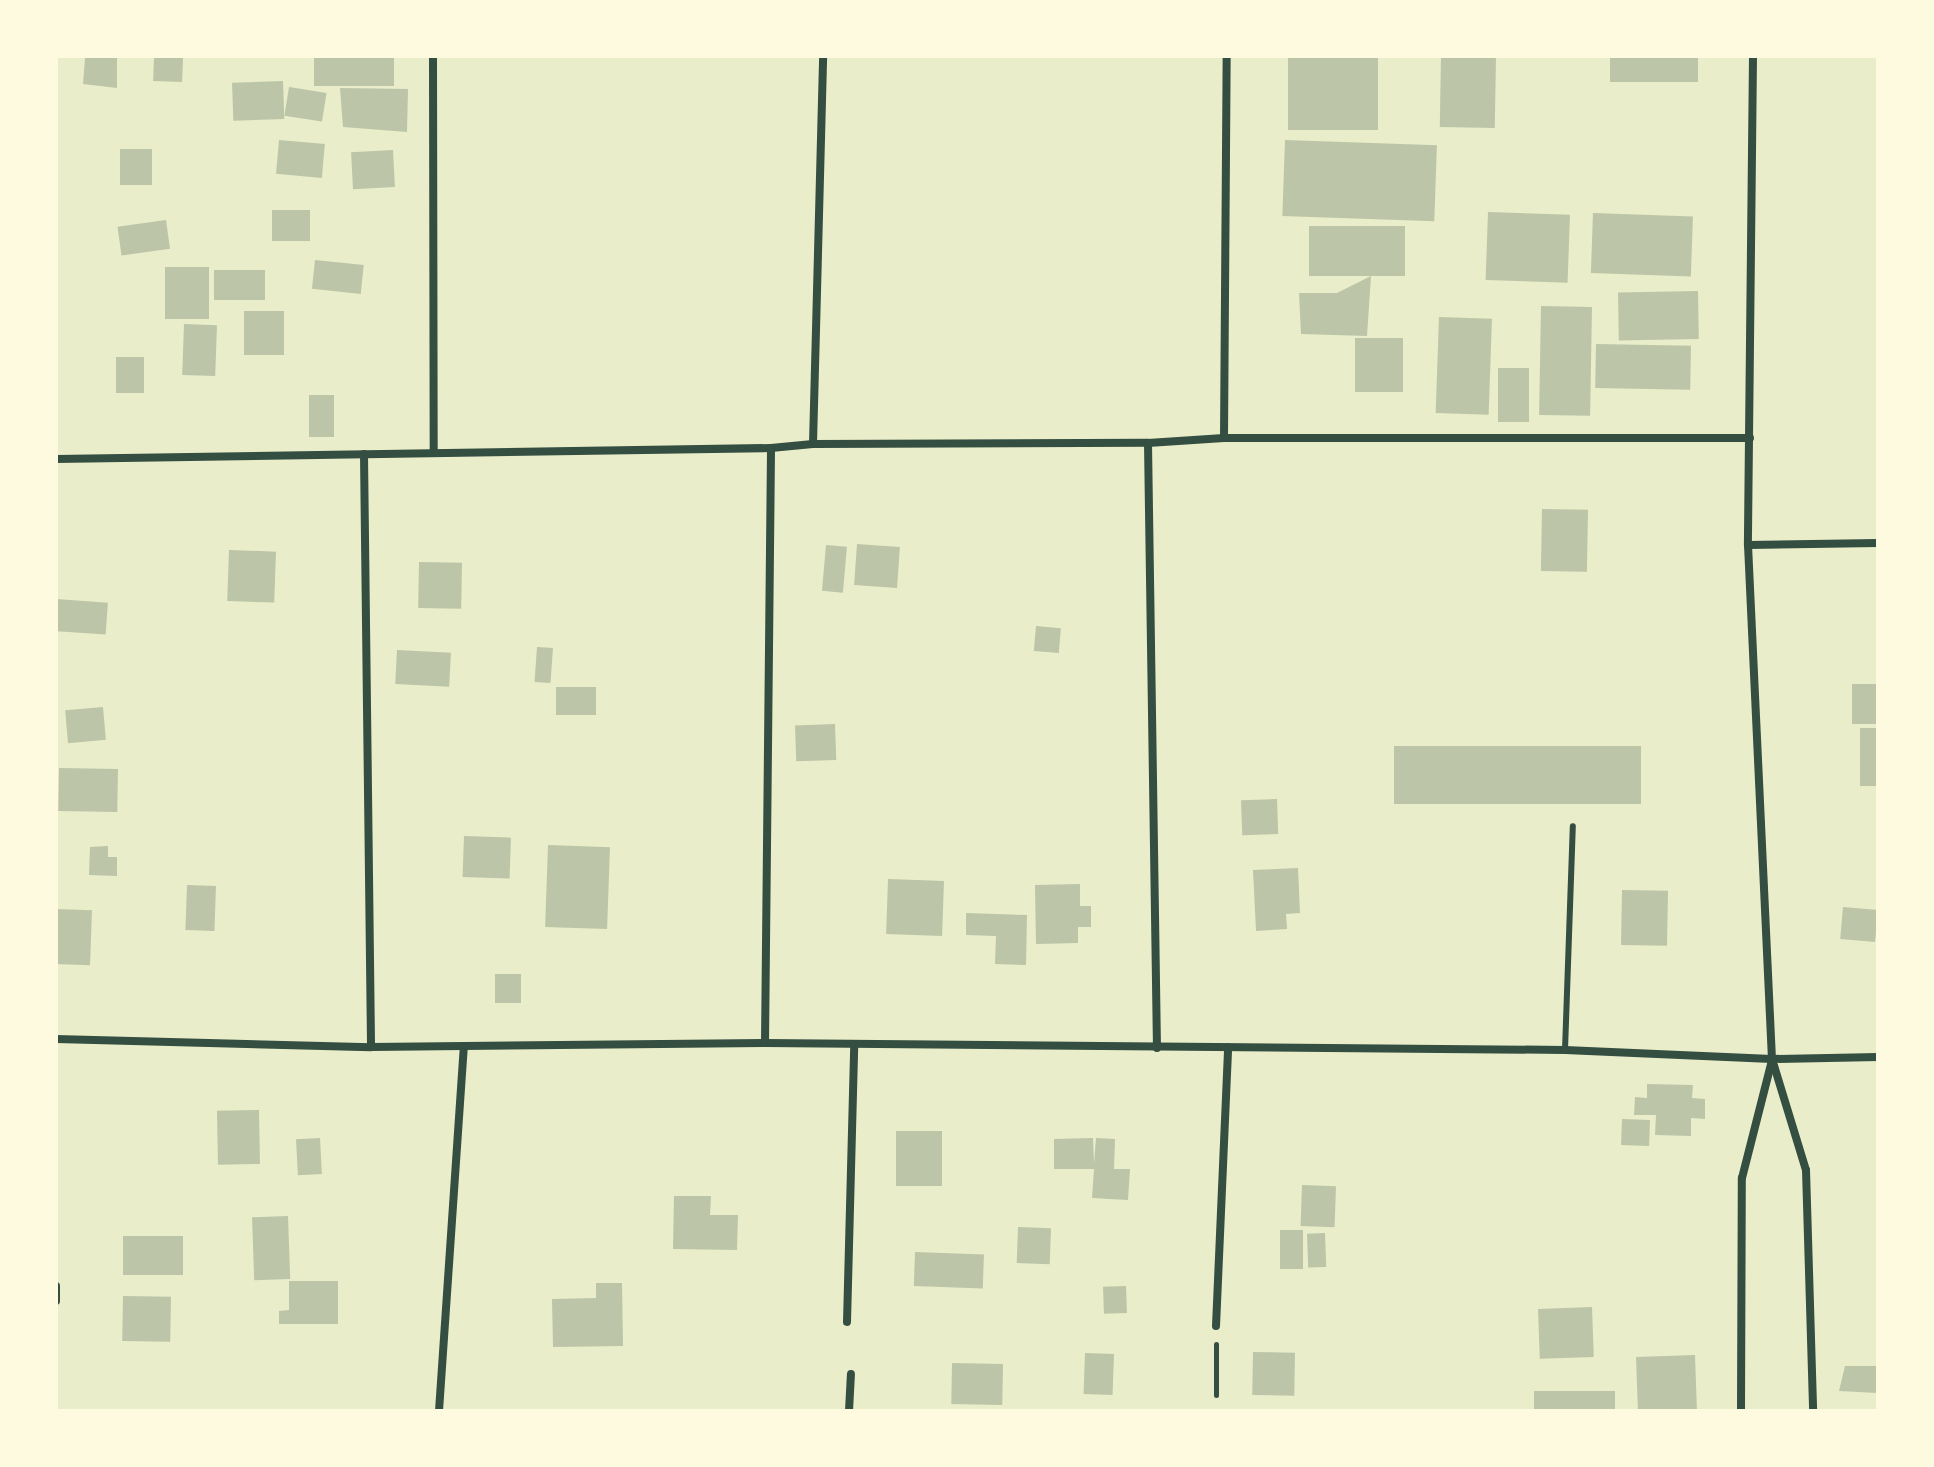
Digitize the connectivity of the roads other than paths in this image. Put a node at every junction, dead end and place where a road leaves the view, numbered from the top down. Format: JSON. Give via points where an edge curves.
{"nodes":[{"id":1,"x":433,"y":56,"type":"edge"},
{"id":2,"x":823,"y":56,"type":"edge"},
{"id":3,"x":1227,"y":56,"type":"edge"},
{"id":4,"x":1753,"y":56,"type":"edge"},
{"id":5,"x":1224,"y":438,"type":"junction"},
{"id":6,"x":1750,"y":438,"type":"junction"},
{"id":7,"x":1148,"y":443,"type":"junction"},
{"id":8,"x":813,"y":444,"type":"junction"},
{"id":9,"x":771,"y":448,"type":"junction"},
{"id":10,"x":434,"y":453,"type":"junction"},
{"id":11,"x":364,"y":454,"type":"junction"},
{"id":12,"x":56,"y":459,"type":"edge"},
{"id":13,"x":1878,"y":543,"type":"edge"},
{"id":14,"x":1748,"y":545,"type":"junction"},
{"id":15,"x":1573,"y":826,"type":"dead end"},
{"id":16,"x":56,"y":1039,"type":"edge"},
{"id":17,"x":765,"y":1043,"type":"junction"},
{"id":18,"x":854,"y":1046,"type":"junction"},
{"id":19,"x":371,"y":1047,"type":"junction"},
{"id":20,"x":464,"y":1047,"type":"junction"},
{"id":21,"x":1228,"y":1047,"type":"junction"},
{"id":22,"x":1157,"y":1048,"type":"junction"},
{"id":23,"x":1565,"y":1050,"type":"junction"},
{"id":24,"x":1878,"y":1057,"type":"edge"},
{"id":25,"x":1772,"y":1059,"type":"junction"},
{"id":26,"x":56,"y":1286,"type":"edge"},
{"id":27,"x":56,"y":1301,"type":"edge"},
{"id":28,"x":847,"y":1322,"type":"dead end"},
{"id":29,"x":1216,"y":1326,"type":"road end"},
{"id":30,"x":851,"y":1374,"type":"dead end"},
{"id":31,"x":439,"y":1411,"type":"edge"},
{"id":32,"x":849,"y":1411,"type":"edge"},
{"id":33,"x":1741,"y":1411,"type":"edge"},
{"id":34,"x":1813,"y":1411,"type":"edge"}],
"edges":[{"from":1,"to":10,"type":"street"},
{"from":2,"to":8,"type":"street"},
{"from":3,"to":5,"type":"street"},
{"from":4,"to":6,"type":"street"},
{"from":5,"to":6,"type":"street"},
{"from":5,"to":7,"type":"street"},
{"from":6,"to":14,"type":"street"},
{"from":7,"to":8,"type":"street"},
{"from":7,"to":22,"type":"street"},
{"from":8,"to":9,"type":"street"},
{"from":9,"to":10,"type":"street"},
{"from":9,"to":17,"type":"street"},
{"from":10,"to":11,"type":"street"},
{"from":11,"to":12,"type":"street"},
{"from":11,"to":19,"type":"street"},
{"from":13,"to":14,"type":"street"},
{"from":14,"to":25,"type":"street"},
{"from":15,"to":23,"type":"lane"},
{"from":16,"to":19,"type":"street"},
{"from":17,"to":18,"type":"street"},
{"from":17,"to":20,"type":"street"},
{"from":18,"to":22,"type":"street"},
{"from":18,"to":28,"type":"street"},
{"from":19,"to":20,"type":"street"},
{"from":20,"to":31,"type":"street"},
{"from":21,"to":22,"type":"street"},
{"from":21,"to":23,"type":"street"},
{"from":21,"to":29,"type":"street"},
{"from":23,"to":25,"type":"street"},
{"from":24,"to":25,"type":"street"},
{"from":25,"to":33,"type":"street","via":[[1742,1178]]},
{"from":25,"to":34,"type":"street","via":[[1806,1170]]},
{"from":26,"to":27,"type":"street"},
{"from":30,"to":32,"type":"street"}]}
